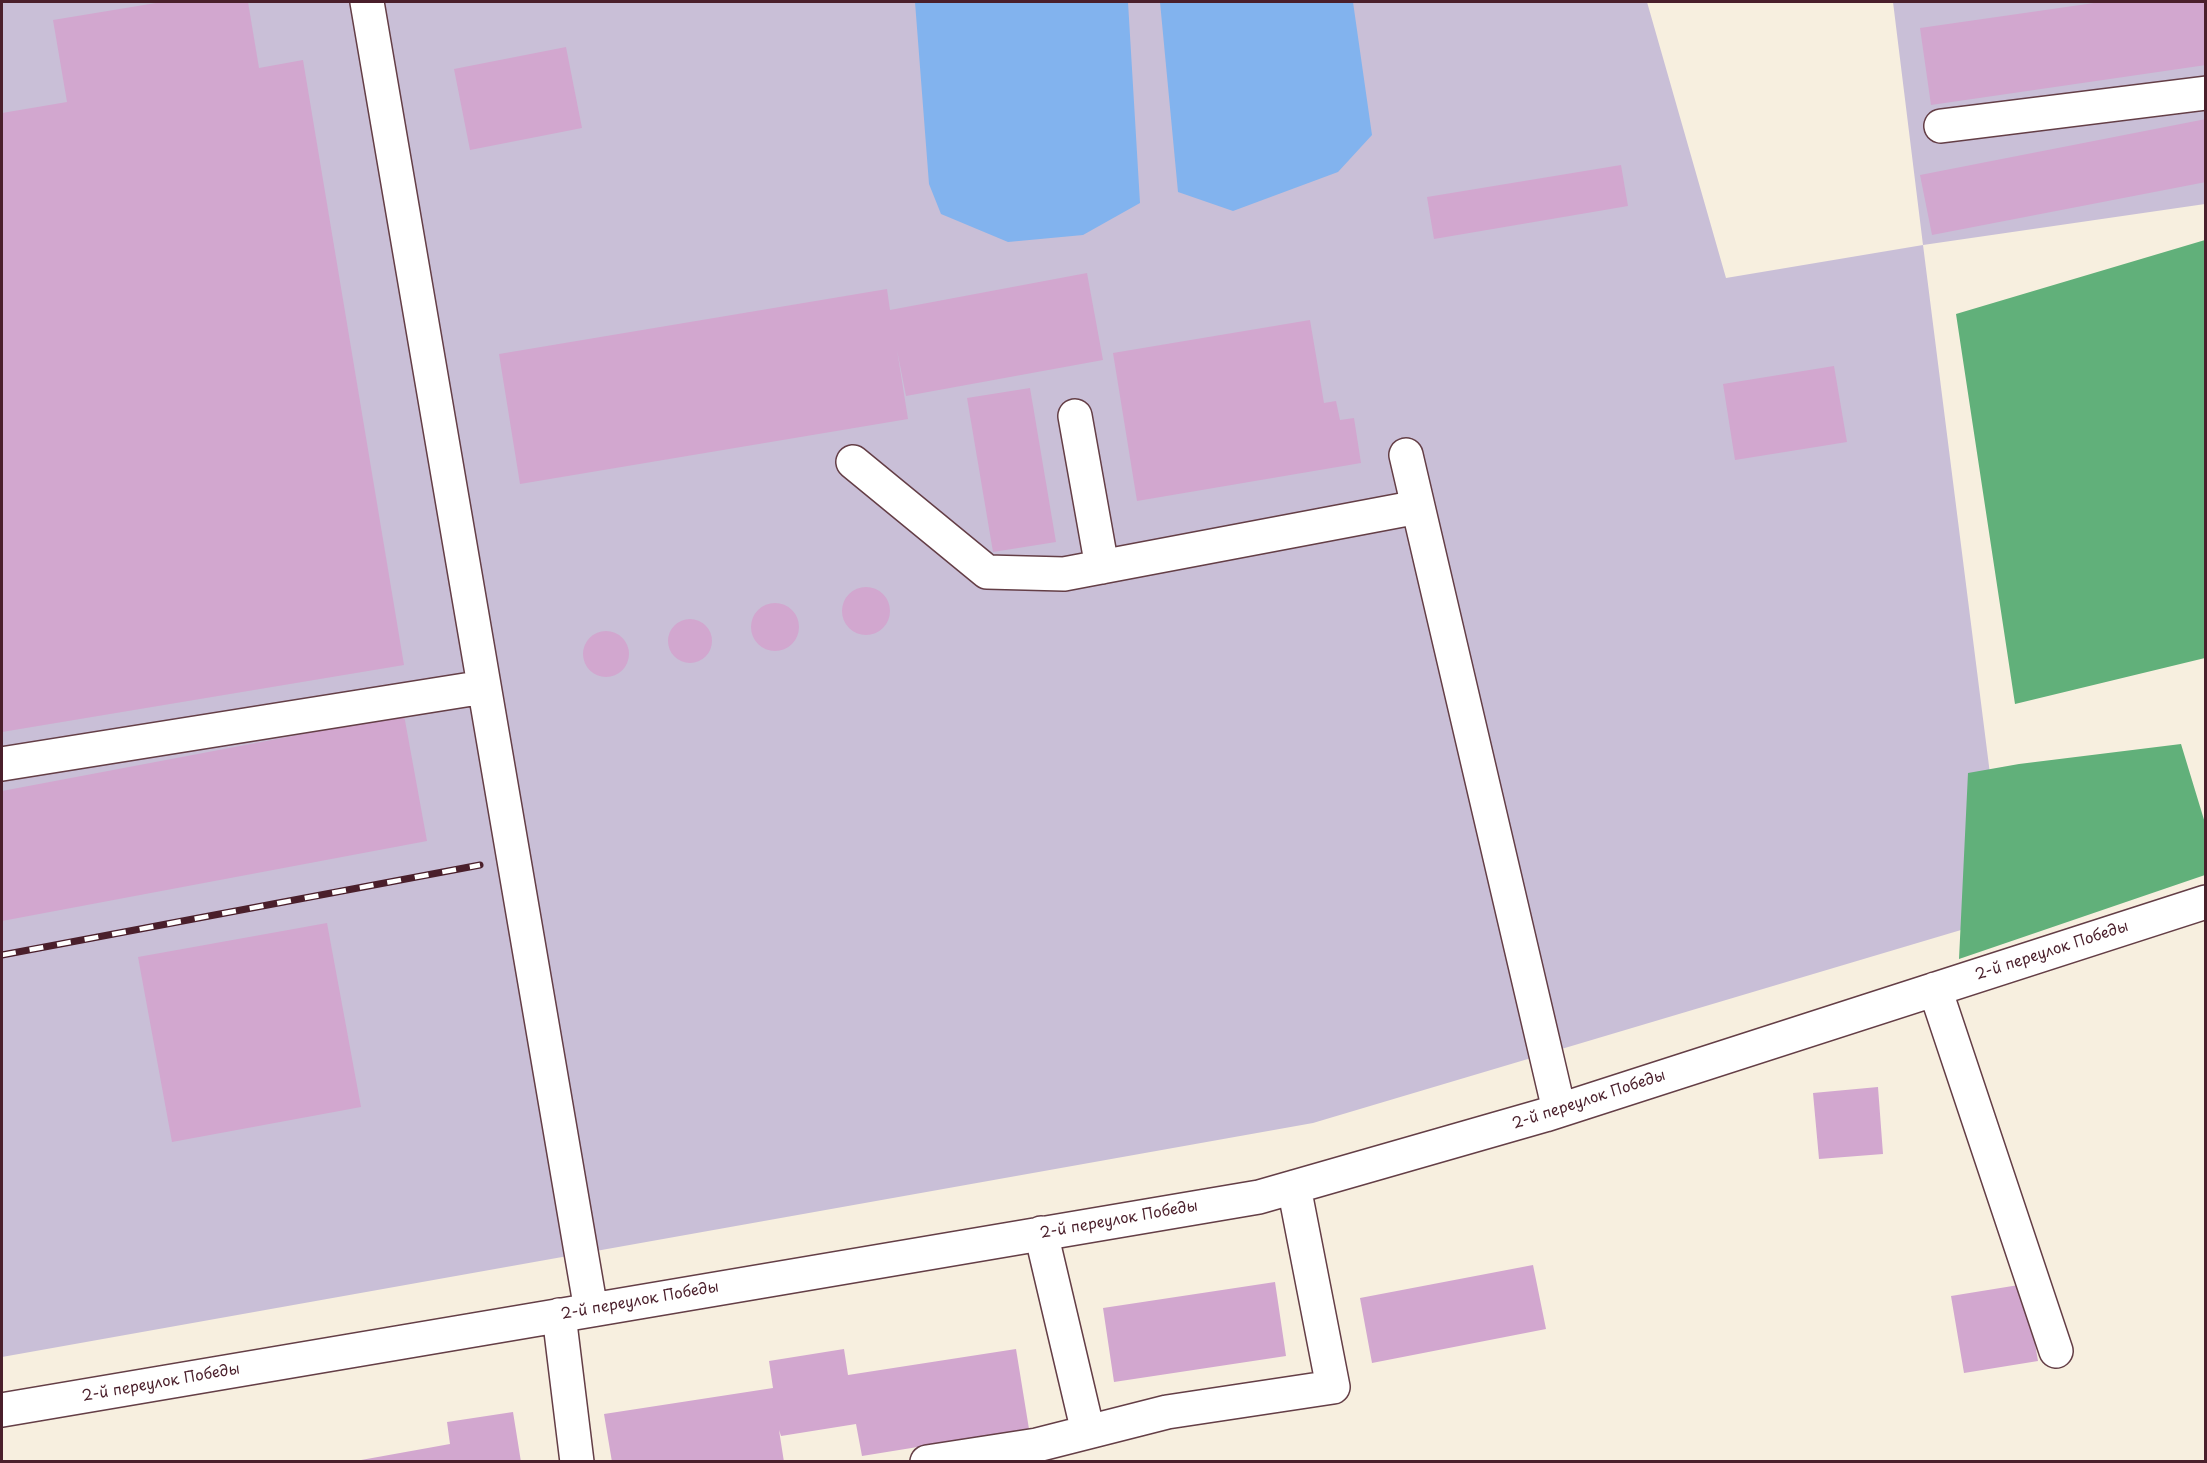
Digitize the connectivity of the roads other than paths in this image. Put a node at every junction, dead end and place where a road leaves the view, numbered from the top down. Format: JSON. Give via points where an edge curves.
{"nodes":[{"id":1,"x":367,"y":2,"type":"edge"},
{"id":2,"x":2205,"y":93,"type":"edge"},
{"id":3,"x":1941,"y":126,"type":"dead end"},
{"id":4,"x":1075,"y":416,"type":"dead end"},
{"id":5,"x":1406,"y":455,"type":"dead end"},
{"id":6,"x":853,"y":462,"type":"dead end"},
{"id":7,"x":1418,"y":507,"type":"junction"},
{"id":8,"x":1102,"y":567,"type":"junction"},
{"id":9,"x":484,"y":687,"type":"junction"},
{"id":10,"x":2,"y":764,"type":"edge"},
{"id":11,"x":2205,"y":902,"type":"edge"},
{"id":12,"x":1935,"y":989,"type":"junction"},
{"id":13,"x":1559,"y":1110,"type":"junction"},
{"id":14,"x":1294,"y":1187,"type":"junction"},
{"id":15,"x":1041,"y":1233,"type":"junction"},
{"id":16,"x":591,"y":1310,"type":"junction"},
{"id":17,"x":559,"y":1315,"type":"junction"},
{"id":18,"x":2056,"y":1352,"type":"dead end"},
{"id":19,"x":2,"y":1410,"type":"edge"},
{"id":20,"x":1088,"y":1432,"type":"junction"},
{"id":21,"x":577,"y":1461,"type":"edge"},
{"id":22,"x":927,"y":1461,"type":"edge"}],
"edges":[{"from":1,"to":9,"type":"street"},
{"from":2,"to":3,"type":"street"},
{"from":4,"to":8,"type":"street"},
{"from":5,"to":7,"type":"street"},
{"from":6,"to":8,"type":"street","via":[[987,572],[1064,574]]},
{"from":7,"to":8,"type":"street"},
{"from":7,"to":13,"type":"street"},
{"from":9,"to":10,"type":"street"},
{"from":9,"to":16,"type":"street"},
{"from":11,"to":12,"type":"street","name":"2-й переулок Победы"},
{"from":12,"to":13,"type":"street","name":"2-й переулок Победы"},
{"from":12,"to":18,"type":"street"},
{"from":13,"to":14,"type":"street","name":"2-й переулок Победы"},
{"from":14,"to":15,"type":"street","name":"2-й переулок Победы","via":[[1259,1197]]},
{"from":14,"to":20,"type":"street","via":[[1333,1387],[1167,1412]]},
{"from":15,"to":16,"type":"street","name":"2-й переулок Победы"},
{"from":15,"to":20,"type":"street"},
{"from":16,"to":17,"type":"street","name":"2-й переулок Победы"},
{"from":17,"to":19,"type":"street","name":"2-й переулок Победы"},
{"from":17,"to":21,"type":"street"},
{"from":20,"to":22,"type":"street","via":[[1037,1445]]}]}
